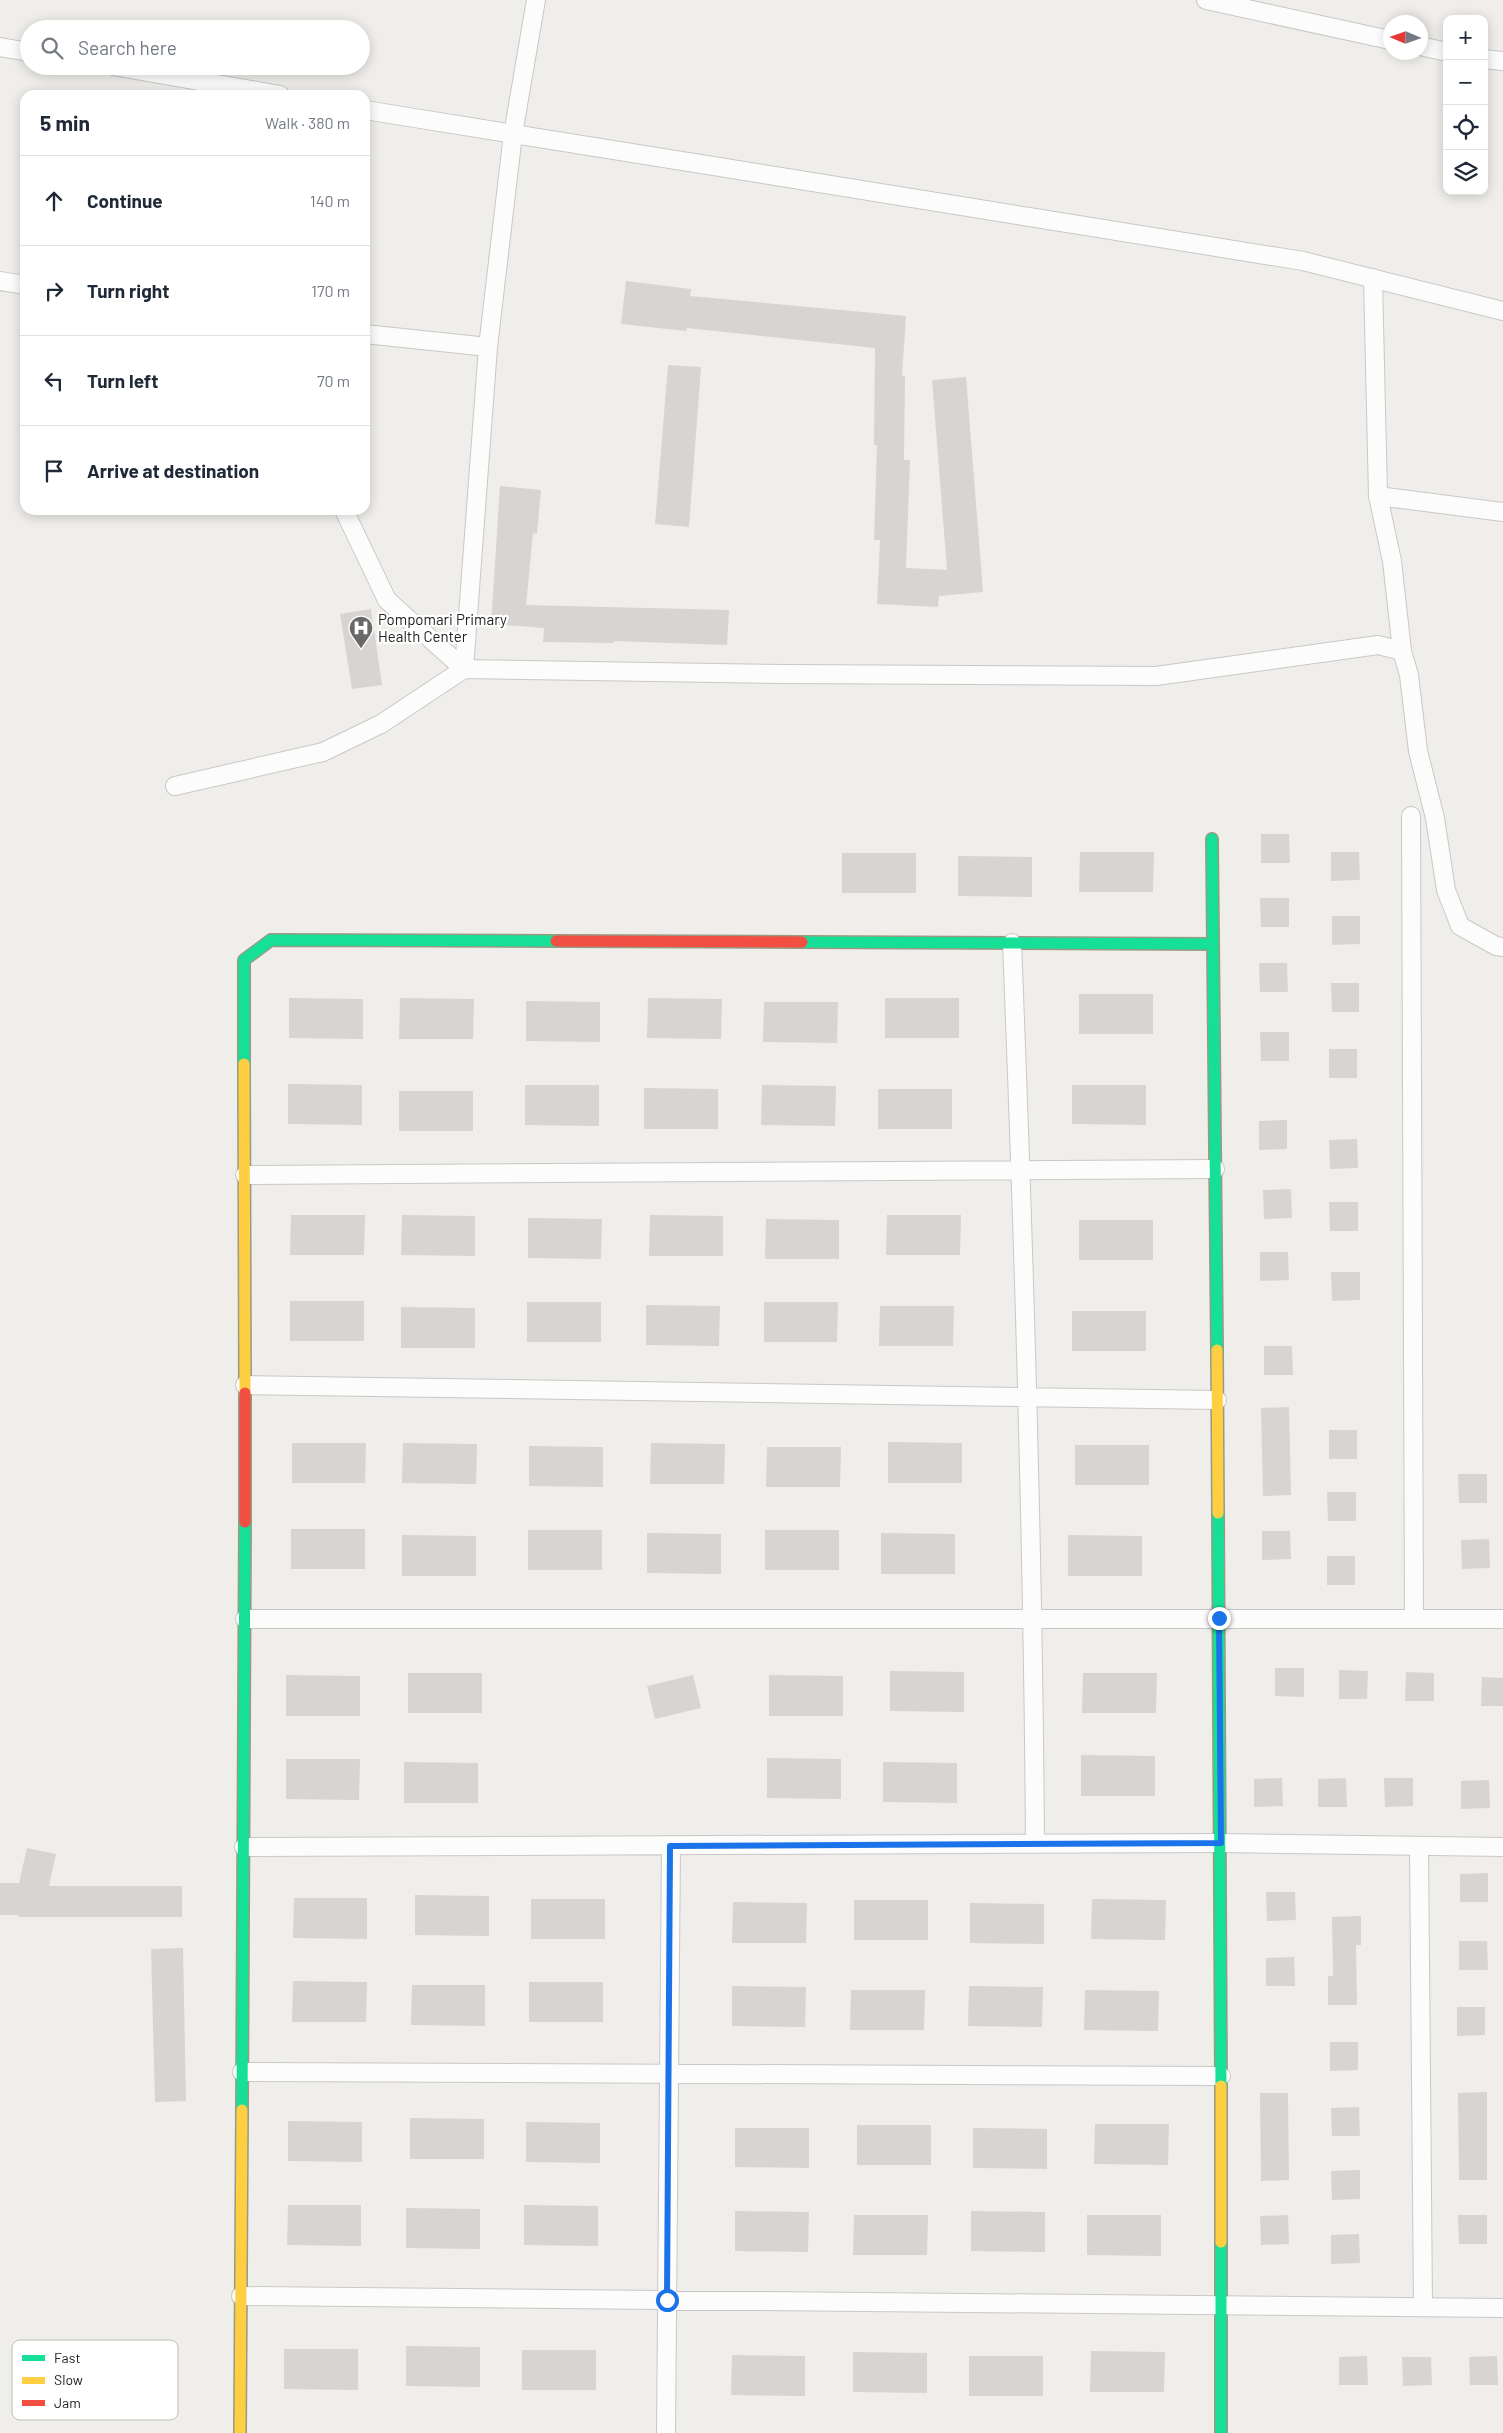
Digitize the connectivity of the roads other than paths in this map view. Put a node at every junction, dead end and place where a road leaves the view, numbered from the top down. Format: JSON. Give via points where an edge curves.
{"nodes":[{"id":1,"x":536,"y":0,"type":"edge"},
{"id":2,"x":1206,"y":0,"type":"edge"},
{"id":3,"x":1383,"y":38,"type":"edge"},
{"id":4,"x":0,"y":47,"type":"edge"},
{"id":5,"x":1428,"y":48,"type":"edge"},
{"id":6,"x":20,"y":50,"type":"edge"},
{"id":7,"x":1443,"y":51,"type":"edge"},
{"id":8,"x":1488,"y":59,"type":"edge"},
{"id":9,"x":1503,"y":61,"type":"edge"},
{"id":10,"x":165,"y":75,"type":"edge"},
{"id":11,"x":251,"y":90,"type":"edge"},
{"id":12,"x":370,"y":111,"type":"edge"},
{"id":13,"x":513,"y":134,"type":"junction"},
{"id":14,"x":1373,"y":278,"type":"junction"},
{"id":15,"x":0,"y":281,"type":"edge"},
{"id":16,"x":20,"y":284,"type":"edge"},
{"id":17,"x":1503,"y":311,"type":"edge"},
{"id":18,"x":370,"y":335,"type":"edge"},
{"id":19,"x":488,"y":347,"type":"junction"},
{"id":20,"x":1378,"y":496,"type":"junction"},
{"id":21,"x":1503,"y":512,"type":"edge"},
{"id":22,"x":346,"y":515,"type":"edge"},
{"id":23,"x":1402,"y":651,"type":"junction"},
{"id":24,"x":464,"y":668,"type":"junction"},
{"id":25,"x":175,"y":786,"type":"dead end"},
{"id":26,"x":1411,"y":816,"type":"dead end"},
{"id":27,"x":1212,"y":839,"type":"dead end"},
{"id":28,"x":1012,"y":943,"type":"junction"},
{"id":29,"x":1213,"y":944,"type":"junction"},
{"id":30,"x":1503,"y":946,"type":"edge"},
{"id":31,"x":1215,"y":1169,"type":"junction"},
{"id":32,"x":1021,"y":1170,"type":"junction"},
{"id":33,"x":245,"y":1175,"type":"junction"},
{"id":34,"x":245,"y":1385,"type":"junction"},
{"id":35,"x":1028,"y":1397,"type":"junction"},
{"id":36,"x":1217,"y":1400,"type":"junction"},
{"id":37,"x":1033,"y":1618,"type":"junction"},
{"id":38,"x":1219,"y":1618,"type":"junction"},
{"id":39,"x":245,"y":1619,"type":"junction"},
{"id":40,"x":1414,"y":1619,"type":"junction"},
{"id":41,"x":1503,"y":1619,"type":"edge"},
{"id":42,"x":1221,"y":1843,"type":"junction"},
{"id":43,"x":1035,"y":1844,"type":"junction"},
{"id":44,"x":670,"y":1846,"type":"junction"},
{"id":45,"x":1419,"y":1846,"type":"junction"},
{"id":46,"x":244,"y":1847,"type":"junction"},
{"id":47,"x":1503,"y":1847,"type":"edge"},
{"id":48,"x":242,"y":2072,"type":"junction"},
{"id":49,"x":669,"y":2074,"type":"junction"},
{"id":50,"x":1221,"y":2076,"type":"junction"},
{"id":51,"x":241,"y":2296,"type":"junction"},
{"id":52,"x":667,"y":2300,"type":"junction"},
{"id":53,"x":1221,"y":2305,"type":"junction"},
{"id":54,"x":1422,"y":2307,"type":"junction"},
{"id":55,"x":1503,"y":2308,"type":"edge"},
{"id":56,"x":240,"y":2433,"type":"edge"},
{"id":57,"x":666,"y":2433,"type":"edge"},
{"id":58,"x":1221,"y":2433,"type":"edge"}],
"edges":[{"from":1,"to":13,"type":"street"},
{"from":2,"to":3,"type":"street"},
{"from":4,"to":6,"type":"street"},
{"from":5,"to":7,"type":"street"},
{"from":8,"to":9,"type":"street"},
{"from":10,"to":11,"type":"street"},
{"from":12,"to":13,"type":"street"},
{"from":13,"to":14,"type":"street","via":[[1293,259]]},
{"from":13,"to":19,"type":"street"},
{"from":14,"to":17,"type":"street"},
{"from":14,"to":20,"type":"street"},
{"from":15,"to":16,"type":"street"},
{"from":18,"to":19,"type":"street"},
{"from":19,"to":24,"type":"street"},
{"from":20,"to":21,"type":"street"},
{"from":20,"to":23,"type":"street","via":[[1392,561]]},
{"from":22,"to":24,"type":"street","via":[[387,600]]},
{"from":23,"to":24,"type":"street","via":[[1378,646],[1156,676]]},
{"from":23,"to":30,"type":"street","via":[[1409,675],[1418,751],[1435,818],[1446,890],[1460,926],[1496,946]]},
{"from":24,"to":25,"type":"street","via":[[381,724],[323,752]]},
{"from":26,"to":40,"type":"street"},
{"from":27,"to":29,"type":"street"},
{"from":28,"to":29,"type":"street"},
{"from":28,"to":32,"type":"street"},
{"from":28,"to":33,"type":"street","via":[[271,940],[244,960]]},
{"from":29,"to":31,"type":"street"},
{"from":31,"to":32,"type":"street"},
{"from":31,"to":36,"type":"street"},
{"from":32,"to":33,"type":"street"},
{"from":32,"to":35,"type":"street"},
{"from":33,"to":34,"type":"street"},
{"from":34,"to":35,"type":"street"},
{"from":34,"to":39,"type":"street"},
{"from":35,"to":36,"type":"street"},
{"from":35,"to":37,"type":"street"},
{"from":36,"to":38,"type":"street"},
{"from":37,"to":38,"type":"street"},
{"from":37,"to":39,"type":"street"},
{"from":37,"to":43,"type":"street"},
{"from":38,"to":40,"type":"street"},
{"from":38,"to":42,"type":"street"},
{"from":39,"to":46,"type":"street"},
{"from":40,"to":41,"type":"street"},
{"from":42,"to":43,"type":"street"},
{"from":42,"to":45,"type":"street"},
{"from":42,"to":50,"type":"street"},
{"from":43,"to":44,"type":"street"},
{"from":44,"to":46,"type":"street"},
{"from":44,"to":49,"type":"street"},
{"from":45,"to":47,"type":"street"},
{"from":45,"to":54,"type":"street"},
{"from":46,"to":48,"type":"street"},
{"from":48,"to":49,"type":"street"},
{"from":48,"to":51,"type":"street"},
{"from":49,"to":50,"type":"street"},
{"from":49,"to":52,"type":"street"},
{"from":50,"to":53,"type":"street"},
{"from":51,"to":52,"type":"street"},
{"from":51,"to":56,"type":"street"},
{"from":52,"to":53,"type":"street"},
{"from":52,"to":57,"type":"street"},
{"from":53,"to":54,"type":"street"},
{"from":53,"to":58,"type":"street"},
{"from":54,"to":55,"type":"street"}]}
